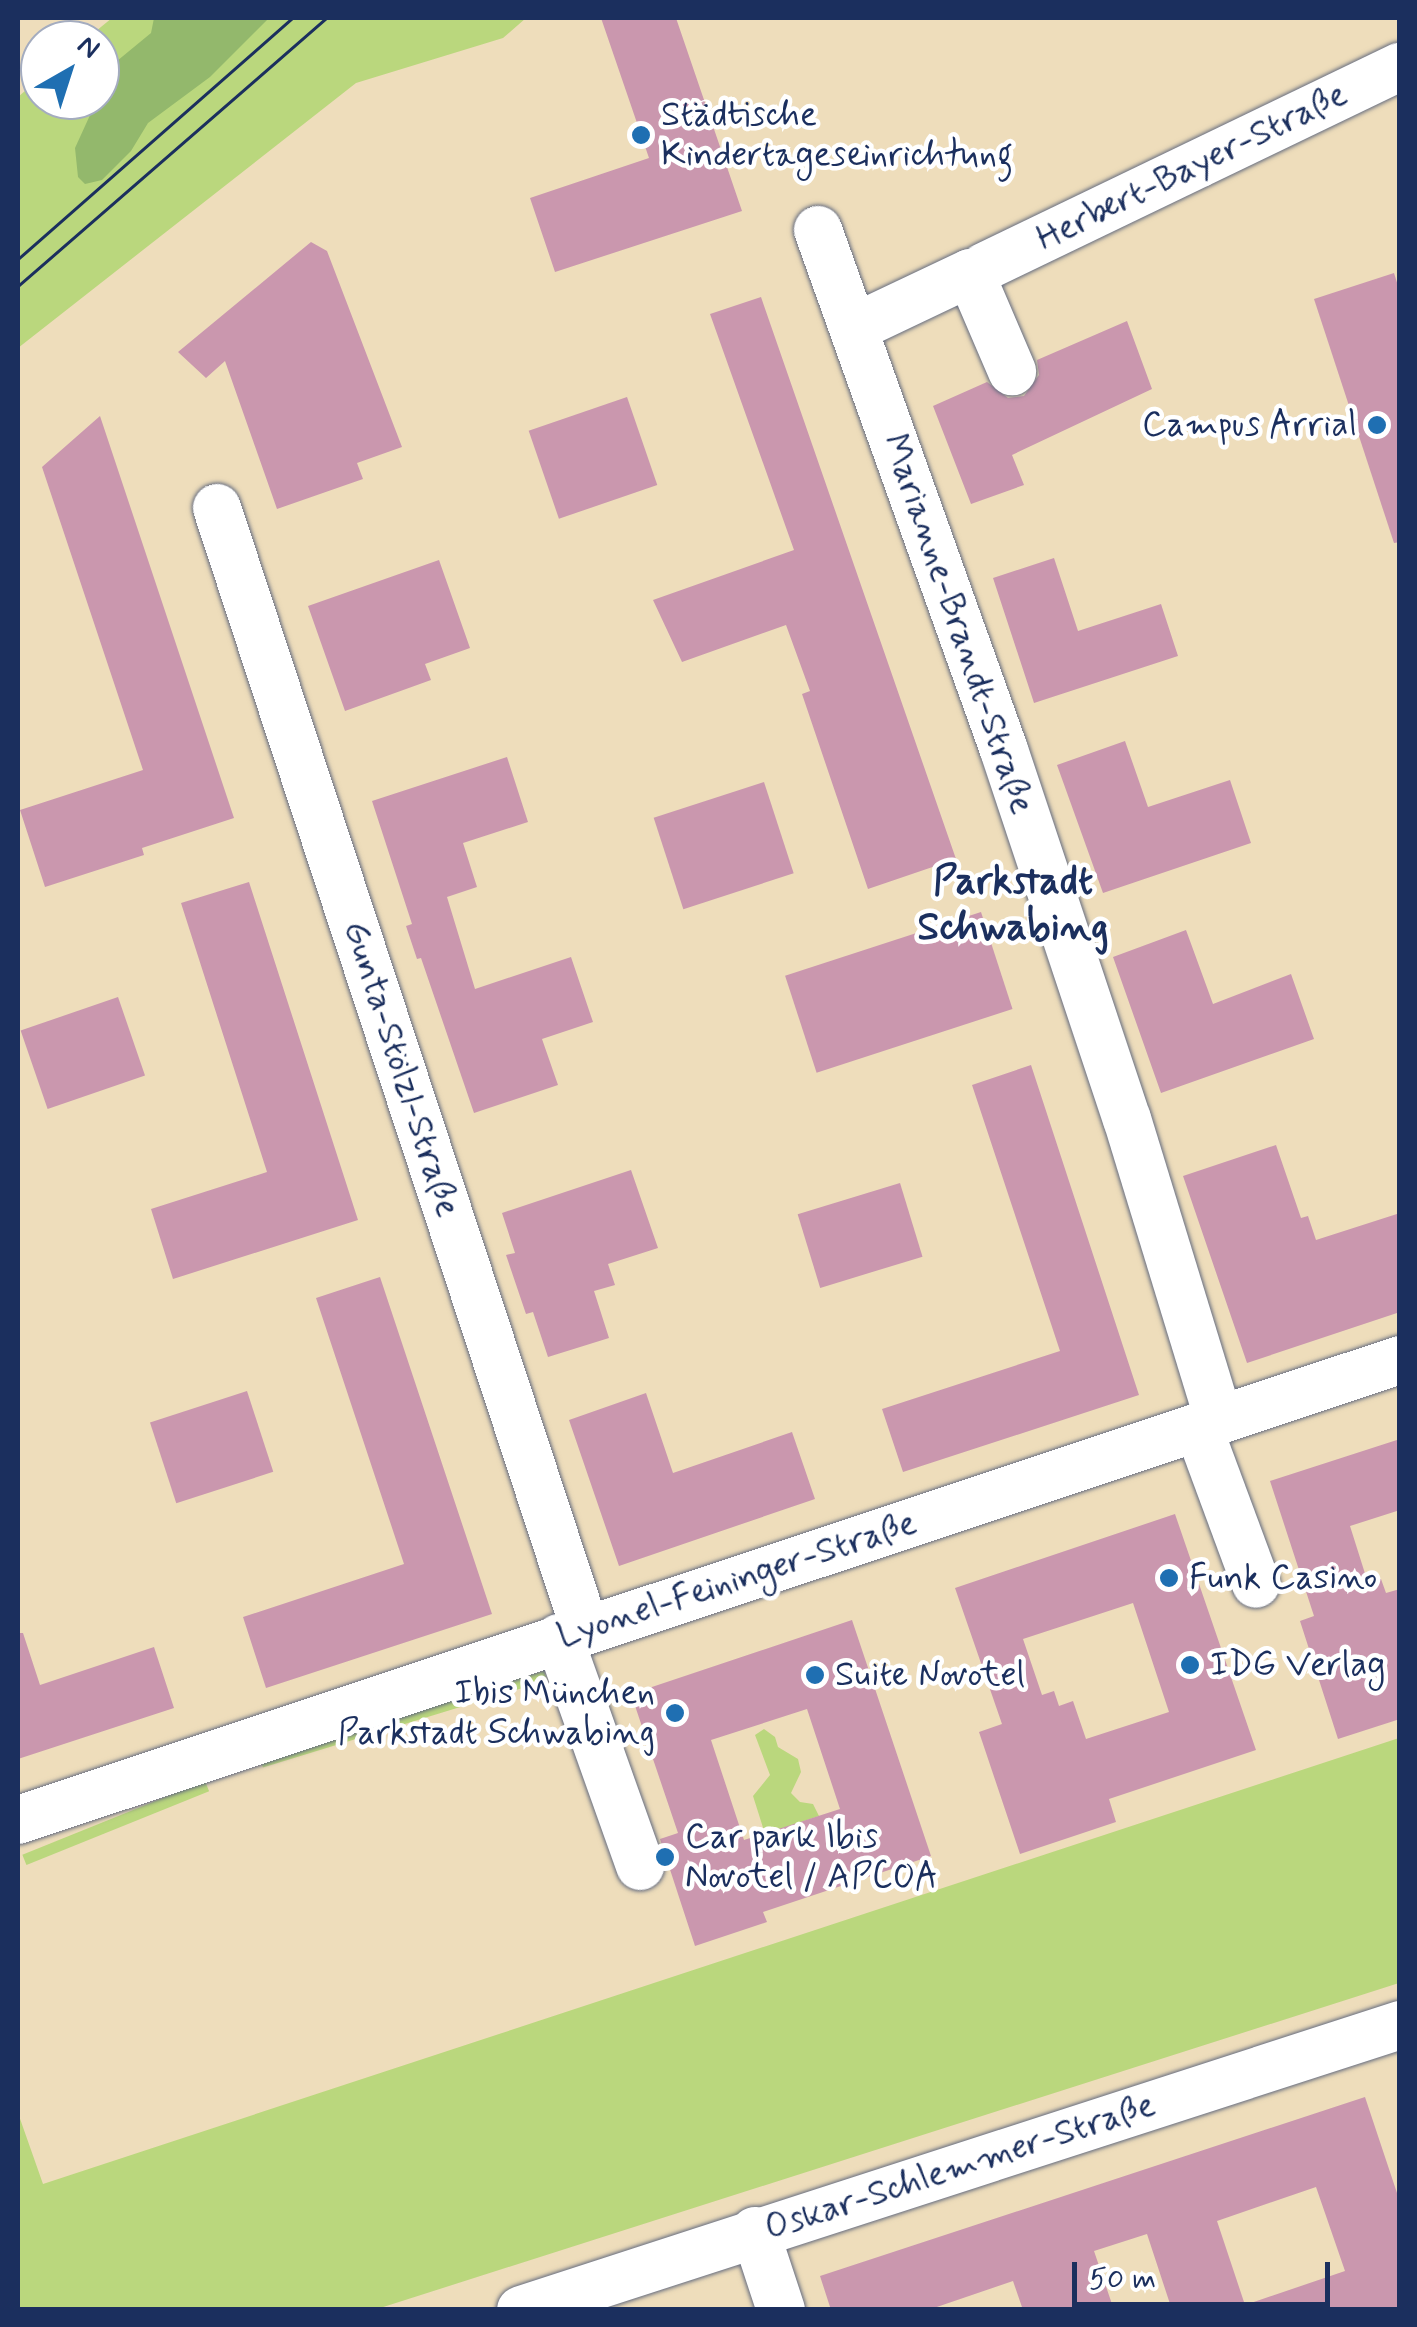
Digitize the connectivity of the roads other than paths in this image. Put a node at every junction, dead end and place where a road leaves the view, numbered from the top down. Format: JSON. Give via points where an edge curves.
{"nodes":[{"id":1,"x":1400,"y":68,"type":"edge"},
{"id":2,"x":818,"y":230,"type":"dead end"},
{"id":3,"x":977,"y":270,"type":"junction"},
{"id":4,"x":854,"y":328,"type":"junction"},
{"id":5,"x":1012,"y":371,"type":"dead end"},
{"id":6,"x":217,"y":508,"type":"dead end"},
{"id":7,"x":1400,"y":1360,"type":"edge"},
{"id":8,"x":1208,"y":1423,"type":"junction"},
{"id":9,"x":1256,"y":1584,"type":"dead end"},
{"id":10,"x":572,"y":1634,"type":"junction"},
{"id":11,"x":18,"y":1820,"type":"edge"},
{"id":12,"x":640,"y":1866,"type":"dead end"},
{"id":13,"x":1397,"y":2035,"type":"edge"},
{"id":14,"x":754,"y":2231,"type":"junction"},
{"id":15,"x":521,"y":2310,"type":"edge"},
{"id":16,"x":781,"y":2310,"type":"edge"}],
"edges":[{"from":1,"to":3,"type":"street","name":"Herbert-Bayer-Straße"},
{"from":2,"to":4,"type":"street","name":"Marianne-Brandt-Straße"},
{"from":3,"to":4,"type":"street","name":"Herbert-Bayer-Straße"},
{"from":3,"to":5,"type":"street"},
{"from":4,"to":8,"type":"street","name":"Marianne-Brandt-Straße","via":[[1095,1022]]},
{"from":6,"to":10,"type":"street","name":"Gunta-Stölzl-Straße"},
{"from":7,"to":8,"type":"street","name":"Lyonel-Feininger-Straße"},
{"from":8,"to":9,"type":"street","name":"Marianne-Brandt-Straße"},
{"from":8,"to":10,"type":"street","name":"Lyonel-Feininger-Straße"},
{"from":10,"to":11,"type":"street","name":"Lyonel-Feininger-Straße"},
{"from":10,"to":12,"type":"street","name":"Gunta-Stölzl-Straße"},
{"from":13,"to":14,"type":"street","name":"Oskar-Schlemmer-Straße"},
{"from":14,"to":15,"type":"street","name":"Oskar-Schlemmer-Straße"},
{"from":14,"to":16,"type":"street"}]}
